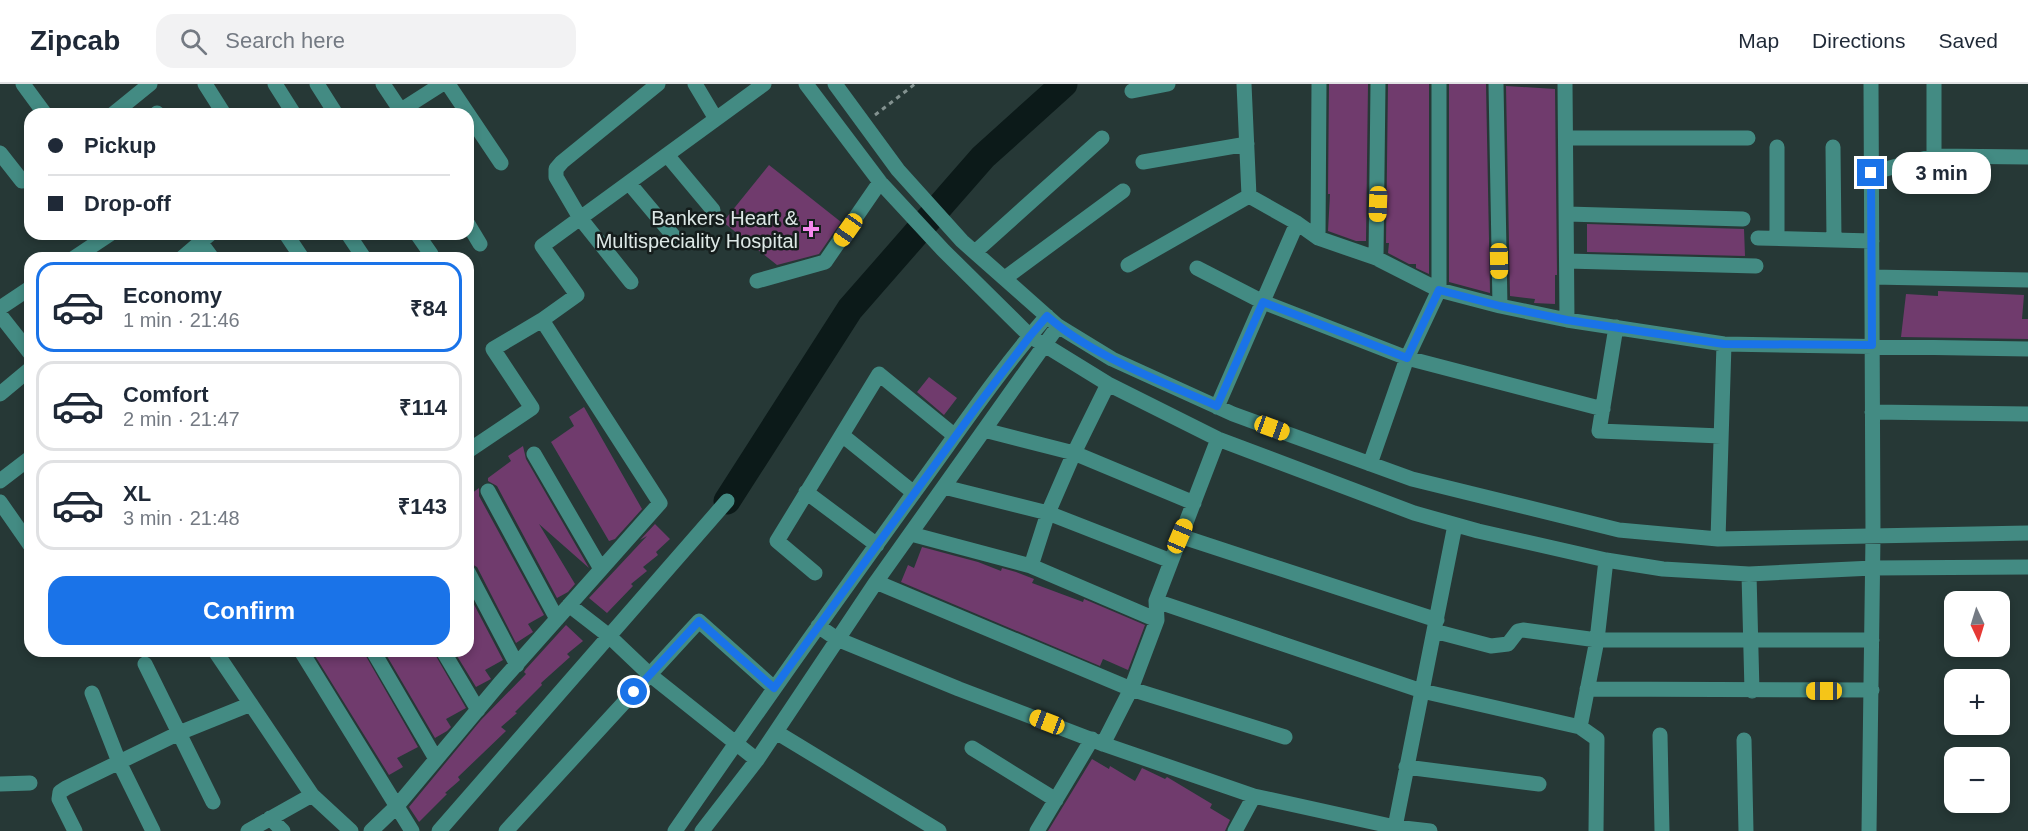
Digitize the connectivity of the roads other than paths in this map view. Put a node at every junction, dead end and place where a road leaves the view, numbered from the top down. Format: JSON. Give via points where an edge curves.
{"nodes":[{"id":1,"x":22,"y":84,"type":"edge"},
{"id":2,"x":150,"y":84,"type":"edge"},
{"id":3,"x":205,"y":84,"type":"edge"},
{"id":4,"x":275,"y":84,"type":"edge"},
{"id":5,"x":317,"y":84,"type":"edge"},
{"id":6,"x":383,"y":84,"type":"edge"},
{"id":7,"x":442,"y":84,"type":"edge"},
{"id":8,"x":448,"y":84,"type":"edge"},
{"id":9,"x":658,"y":84,"type":"edge"},
{"id":10,"x":694,"y":84,"type":"edge"},
{"id":11,"x":764,"y":84,"type":"edge"},
{"id":12,"x":806,"y":84,"type":"edge"},
{"id":13,"x":835,"y":84,"type":"edge"},
{"id":14,"x":1168,"y":84,"type":"edge"},
{"id":15,"x":1244,"y":84,"type":"edge"},
{"id":16,"x":1319,"y":84,"type":"edge"},
{"id":17,"x":1378,"y":84,"type":"edge"},
{"id":18,"x":1439,"y":84,"type":"edge"},
{"id":19,"x":1496,"y":84,"type":"edge"},
{"id":20,"x":1565,"y":84,"type":"edge"},
{"id":21,"x":1871,"y":84,"type":"edge"},
{"id":22,"x":1934,"y":84,"type":"edge"},
{"id":23,"x":1132,"y":91,"type":"dead end"},
{"id":24,"x":40,"y":108,"type":"edge"},
{"id":25,"x":120,"y":108,"type":"edge"},
{"id":26,"x":220,"y":108,"type":"edge"},
{"id":27,"x":290,"y":108,"type":"edge"},
{"id":28,"x":332,"y":108,"type":"edge"},
{"id":29,"x":396,"y":108,"type":"edge"},
{"id":30,"x":406,"y":108,"type":"edge"},
{"id":31,"x":464,"y":108,"type":"edge"},
{"id":32,"x":716,"y":119,"type":"junction"},
{"id":33,"x":474,"y":123,"type":"edge"},
{"id":34,"x":1101,"y":138,"type":"dead end"},
{"id":35,"x":1567,"y":138,"type":"junction"},
{"id":36,"x":1748,"y":138,"type":"dead end"},
{"id":37,"x":1246,"y":144,"type":"junction"},
{"id":38,"x":1777,"y":147,"type":"dead end"},
{"id":39,"x":1833,"y":147,"type":"dead end"},
{"id":40,"x":0,"y":153,"type":"edge"},
{"id":41,"x":667,"y":155,"type":"junction"},
{"id":42,"x":1934,"y":156,"type":"junction"},
{"id":43,"x":2028,"y":157,"type":"edge"},
{"id":44,"x":1143,"y":162,"type":"dead end"},
{"id":45,"x":501,"y":163,"type":"dead end"},
{"id":46,"x":1871,"y":173,"type":"junction"},
{"id":47,"x":22,"y":181,"type":"dead end"},
{"id":48,"x":629,"y":183,"type":"junction"},
{"id":49,"x":880,"y":183,"type":"junction"},
{"id":50,"x":1123,"y":191,"type":"dead end"},
{"id":51,"x":1249,"y":196,"type":"junction"},
{"id":52,"x":713,"y":210,"type":"dead end"},
{"id":53,"x":1567,"y":214,"type":"junction"},
{"id":54,"x":580,"y":219,"type":"junction"},
{"id":55,"x":1743,"y":219,"type":"dead end"},
{"id":56,"x":1297,"y":223,"type":"junction"},
{"id":57,"x":474,"y":234,"type":"edge"},
{"id":58,"x":676,"y":238,"type":"dead end"},
{"id":59,"x":1318,"y":238,"type":"junction"},
{"id":60,"x":1758,"y":238,"type":"dead end"},
{"id":61,"x":1777,"y":238,"type":"junction"},
{"id":62,"x":101,"y":240,"type":"edge"},
{"id":63,"x":203,"y":240,"type":"edge"},
{"id":64,"x":1834,"y":240,"type":"junction"},
{"id":65,"x":1872,"y":241,"type":"junction"},
{"id":66,"x":480,"y":244,"type":"dead end"},
{"id":67,"x":84,"y":252,"type":"edge"},
{"id":68,"x":189,"y":252,"type":"edge"},
{"id":69,"x":975,"y":252,"type":"junction"},
{"id":70,"x":1376,"y":258,"type":"junction"},
{"id":71,"x":1567,"y":261,"type":"junction"},
{"id":72,"x":1128,"y":265,"type":"dead end"},
{"id":73,"x":1756,"y":266,"type":"dead end"},
{"id":74,"x":1197,"y":268,"type":"dead end"},
{"id":75,"x":1005,"y":278,"type":"junction"},
{"id":76,"x":1872,"y":278,"type":"junction"},
{"id":77,"x":2028,"y":280,"type":"edge"},
{"id":78,"x":757,"y":281,"type":"dead end"},
{"id":79,"x":631,"y":282,"type":"dead end"},
{"id":80,"x":1439,"y":290,"type":"junction"},
{"id":81,"x":24,"y":294,"type":"edge"},
{"id":82,"x":1263,"y":302,"type":"junction"},
{"id":83,"x":1500,"y":306,"type":"junction"},
{"id":84,"x":1,"y":317,"type":"edge"},
{"id":85,"x":542,"y":320,"type":"junction"},
{"id":86,"x":1567,"y":320,"type":"junction"},
{"id":87,"x":1052,"y":321,"type":"junction"},
{"id":88,"x":1616,"y":327,"type":"junction"},
{"id":89,"x":1030,"y":336,"type":"junction"},
{"id":90,"x":1724,"y":344,"type":"junction"},
{"id":91,"x":1044,"y":345,"type":"junction"},
{"id":92,"x":1872,"y":345,"type":"junction"},
{"id":93,"x":24,"y":346,"type":"edge"},
{"id":94,"x":2028,"y":349,"type":"edge"},
{"id":95,"x":1407,"y":358,"type":"junction"},
{"id":96,"x":24,"y":374,"type":"edge"},
{"id":97,"x":1108,"y":384,"type":"junction"},
{"id":98,"x":0,"y":394,"type":"edge"},
{"id":99,"x":1217,"y":406,"type":"junction"},
{"id":100,"x":1603,"y":409,"type":"junction"},
{"id":101,"x":1872,"y":412,"type":"junction"},
{"id":102,"x":2028,"y":414,"type":"edge"},
{"id":103,"x":984,"y":430,"type":"junction"},
{"id":104,"x":842,"y":435,"type":"junction"},
{"id":105,"x":955,"y":436,"type":"junction"},
{"id":106,"x":1721,"y":436,"type":"junction"},
{"id":107,"x":1218,"y":439,"type":"junction"},
{"id":108,"x":474,"y":447,"type":"edge"},
{"id":109,"x":1074,"y":453,"type":"junction"},
{"id":110,"x":534,"y":454,"type":"dead end"},
{"id":111,"x":24,"y":463,"type":"edge"},
{"id":112,"x":1370,"y":464,"type":"junction"},
{"id":113,"x":0,"y":481,"type":"edge"},
{"id":114,"x":944,"y":487,"type":"junction"},
{"id":115,"x":488,"y":491,"type":"dead end"},
{"id":116,"x":806,"y":492,"type":"junction"},
{"id":117,"x":914,"y":493,"type":"junction"},
{"id":118,"x":727,"y":501,"type":"dead end"},
{"id":119,"x":0,"y":502,"type":"edge"},
{"id":120,"x":1194,"y":503,"type":"junction"},
{"id":121,"x":1048,"y":513,"type":"junction"},
{"id":122,"x":1455,"y":525,"type":"junction"},
{"id":123,"x":24,"y":527,"type":"edge"},
{"id":124,"x":2028,"y":533,"type":"edge"},
{"id":125,"x":911,"y":534,"type":"junction"},
{"id":126,"x":1180,"y":536,"type":"junction"},
{"id":127,"x":1873,"y":536,"type":"junction"},
{"id":128,"x":1718,"y":539,"type":"junction"},
{"id":129,"x":877,"y":545,"type":"junction"},
{"id":130,"x":1606,"y":560,"type":"junction"},
{"id":131,"x":1171,"y":561,"type":"junction"},
{"id":132,"x":1031,"y":566,"type":"junction"},
{"id":133,"x":2028,"y":567,"type":"edge"},
{"id":134,"x":1872,"y":568,"type":"junction"},
{"id":135,"x":601,"y":569,"type":"junction"},
{"id":136,"x":814,"y":573,"type":"dead end"},
{"id":137,"x":1749,"y":574,"type":"junction"},
{"id":138,"x":876,"y":582,"type":"junction"},
{"id":139,"x":474,"y":583,"type":"edge"},
{"id":140,"x":1156,"y":601,"type":"junction"},
{"id":141,"x":569,"y":605,"type":"junction"},
{"id":142,"x":557,"y":619,"type":"junction"},
{"id":143,"x":1157,"y":620,"type":"junction"},
{"id":144,"x":1435,"y":625,"type":"junction"},
{"id":145,"x":819,"y":626,"type":"junction"},
{"id":146,"x":609,"y":636,"type":"junction"},
{"id":147,"x":837,"y":639,"type":"junction"},
{"id":148,"x":1597,"y":640,"type":"junction"},
{"id":149,"x":1752,"y":640,"type":"junction"},
{"id":150,"x":1872,"y":640,"type":"junction"},
{"id":151,"x":219,"y":657,"type":"edge"},
{"id":152,"x":305,"y":657,"type":"edge"},
{"id":153,"x":377,"y":657,"type":"edge"},
{"id":154,"x":447,"y":657,"type":"edge"},
{"id":155,"x":145,"y":664,"type":"dead end"},
{"id":156,"x":517,"y":665,"type":"junction"},
{"id":157,"x":649,"y":674,"type":"junction"},
{"id":158,"x":774,"y":688,"type":"junction"},
{"id":159,"x":1131,"y":689,"type":"junction"},
{"id":160,"x":1587,"y":689,"type":"junction"},
{"id":161,"x":1872,"y":690,"type":"junction"},
{"id":162,"x":1422,"y":691,"type":"junction"},
{"id":163,"x":1752,"y":691,"type":"junction"},
{"id":164,"x":92,"y":693,"type":"dead end"},
{"id":165,"x":251,"y":704,"type":"junction"},
{"id":166,"x":478,"y":710,"type":"junction"},
{"id":167,"x":1580,"y":727,"type":"junction"},
{"id":168,"x":776,"y":732,"type":"junction"},
{"id":169,"x":179,"y":734,"type":"junction"},
{"id":170,"x":1660,"y":735,"type":"dead end"},
{"id":171,"x":1285,"y":737,"type":"dead end"},
{"id":172,"x":1744,"y":740,"type":"dead end"},
{"id":173,"x":1097,"y":741,"type":"junction"},
{"id":174,"x":736,"y":743,"type":"junction"},
{"id":175,"x":972,"y":748,"type":"dead end"},
{"id":176,"x":436,"y":759,"type":"junction"},
{"id":177,"x":757,"y":760,"type":"junction"},
{"id":178,"x":119,"y":762,"type":"junction"},
{"id":179,"x":1406,"y":767,"type":"junction"},
{"id":180,"x":30,"y":783,"type":"dead end"},
{"id":181,"x":0,"y":784,"type":"edge"},
{"id":182,"x":1539,"y":784,"type":"dead end"},
{"id":183,"x":312,"y":795,"type":"junction"},
{"id":184,"x":1254,"y":796,"type":"junction"},
{"id":185,"x":1056,"y":800,"type":"junction"},
{"id":186,"x":213,"y":802,"type":"dead end"},
{"id":187,"x":397,"y":806,"type":"junction"},
{"id":188,"x":270,"y":818,"type":"junction"},
{"id":189,"x":930,"y":829,"type":"edge"},
{"id":190,"x":1404,"y":829,"type":"edge"},
{"id":191,"x":507,"y":830,"type":"edge"},
{"id":192,"x":705,"y":830,"type":"edge"},
{"id":193,"x":75,"y":831,"type":"edge"},
{"id":194,"x":153,"y":831,"type":"edge"},
{"id":195,"x":248,"y":831,"type":"edge"},
{"id":196,"x":283,"y":831,"type":"edge"},
{"id":197,"x":351,"y":831,"type":"edge"},
{"id":198,"x":371,"y":831,"type":"edge"},
{"id":199,"x":412,"y":831,"type":"edge"},
{"id":200,"x":439,"y":831,"type":"edge"},
{"id":201,"x":675,"y":831,"type":"edge"},
{"id":202,"x":1037,"y":831,"type":"edge"},
{"id":203,"x":1235,"y":831,"type":"edge"},
{"id":204,"x":1430,"y":831,"type":"edge"},
{"id":205,"x":1596,"y":831,"type":"edge"},
{"id":206,"x":1662,"y":831,"type":"edge"},
{"id":207,"x":1746,"y":831,"type":"edge"},
{"id":208,"x":1869,"y":831,"type":"edge"}],
"edges":[{"from":1,"to":24,"type":"street"},
{"from":2,"to":25,"type":"street"},
{"from":3,"to":26,"type":"street"},
{"from":4,"to":27,"type":"street"},
{"from":5,"to":28,"type":"street"},
{"from":6,"to":29,"type":"street"},
{"from":7,"to":30,"type":"street"},
{"from":8,"to":31,"type":"street"},
{"from":9,"to":54,"type":"street","via":[[556,169],[556,177]]},
{"from":10,"to":32,"type":"street"},
{"from":11,"to":32,"type":"street"},
{"from":12,"to":49,"type":"street"},
{"from":13,"to":69,"type":"street","via":[[898,170]]},
{"from":14,"to":23,"type":"street"},
{"from":15,"to":37,"type":"street"},
{"from":16,"to":59,"type":"street"},
{"from":17,"to":70,"type":"street"},
{"from":18,"to":80,"type":"street"},
{"from":19,"to":83,"type":"street"},
{"from":20,"to":35,"type":"street"},
{"from":21,"to":46,"type":"street"},
{"from":22,"to":42,"type":"street"},
{"from":32,"to":41,"type":"street"},
{"from":33,"to":45,"type":"street"},
{"from":34,"to":69,"type":"street"},
{"from":35,"to":36,"type":"street"},
{"from":35,"to":53,"type":"street"},
{"from":37,"to":44,"type":"street"},
{"from":37,"to":51,"type":"street"},
{"from":38,"to":61,"type":"street"},
{"from":39,"to":64,"type":"street"},
{"from":40,"to":47,"type":"street"},
{"from":41,"to":48,"type":"street"},
{"from":41,"to":52,"type":"street"},
{"from":42,"to":43,"type":"street"},
{"from":42,"to":46,"type":"street"},
{"from":46,"to":65,"type":"street"},
{"from":48,"to":54,"type":"street"},
{"from":48,"to":58,"type":"street"},
{"from":49,"to":78,"type":"street","via":[[825,262]]},
{"from":49,"to":89,"type":"street"},
{"from":50,"to":75,"type":"street"},
{"from":51,"to":56,"type":"street"},
{"from":51,"to":72,"type":"street"},
{"from":53,"to":55,"type":"street"},
{"from":53,"to":71,"type":"street"},
{"from":54,"to":79,"type":"street"},
{"from":54,"to":85,"type":"street","via":[[542,246],[577,295]]},
{"from":56,"to":59,"type":"street"},
{"from":56,"to":82,"type":"street"},
{"from":57,"to":66,"type":"street"},
{"from":59,"to":70,"type":"street"},
{"from":60,"to":61,"type":"street"},
{"from":61,"to":64,"type":"street"},
{"from":62,"to":67,"type":"street"},
{"from":63,"to":68,"type":"street"},
{"from":64,"to":65,"type":"street"},
{"from":65,"to":76,"type":"street"},
{"from":69,"to":75,"type":"street"},
{"from":70,"to":80,"type":"street"},
{"from":71,"to":73,"type":"street"},
{"from":71,"to":86,"type":"street"},
{"from":74,"to":82,"type":"street"},
{"from":75,"to":87,"type":"street"},
{"from":76,"to":77,"type":"street"},
{"from":76,"to":92,"type":"street"},
{"from":80,"to":83,"type":"street"},
{"from":80,"to":95,"type":"street"},
{"from":81,"to":84,"type":"street"},
{"from":82,"to":95,"type":"street"},
{"from":82,"to":99,"type":"street"},
{"from":83,"to":86,"type":"street"},
{"from":84,"to":93,"type":"street"},
{"from":85,"to":108,"type":"street","via":[[493,349],[532,408]]},
{"from":85,"to":135,"type":"street","via":[[660,503]]},
{"from":86,"to":88,"type":"street"},
{"from":87,"to":89,"type":"street"},
{"from":87,"to":91,"type":"street"},
{"from":87,"to":99,"type":"street","via":[[1112,359]]},
{"from":88,"to":90,"type":"street"},
{"from":88,"to":100,"type":"street"},
{"from":89,"to":91,"type":"street"},
{"from":89,"to":105,"type":"street"},
{"from":90,"to":92,"type":"street"},
{"from":90,"to":106,"type":"street"},
{"from":91,"to":97,"type":"street"},
{"from":91,"to":103,"type":"street"},
{"from":92,"to":94,"type":"street"},
{"from":92,"to":101,"type":"street"},
{"from":95,"to":100,"type":"street"},
{"from":95,"to":112,"type":"street"},
{"from":96,"to":98,"type":"street"},
{"from":97,"to":107,"type":"street"},
{"from":97,"to":109,"type":"street"},
{"from":99,"to":112,"type":"street"},
{"from":100,"to":106,"type":"street","via":[[1599,431]]},
{"from":101,"to":102,"type":"street"},
{"from":101,"to":127,"type":"street"},
{"from":103,"to":109,"type":"street"},
{"from":103,"to":114,"type":"street"},
{"from":104,"to":105,"type":"street","via":[[879,374]]},
{"from":104,"to":116,"type":"street"},
{"from":104,"to":117,"type":"street"},
{"from":105,"to":117,"type":"street"},
{"from":106,"to":128,"type":"street"},
{"from":107,"to":120,"type":"street"},
{"from":107,"to":122,"type":"street"},
{"from":109,"to":120,"type":"street"},
{"from":109,"to":121,"type":"street"},
{"from":110,"to":135,"type":"street"},
{"from":111,"to":113,"type":"street"},
{"from":112,"to":128,"type":"street","via":[[1412,479],[1607,528]]},
{"from":114,"to":121,"type":"street"},
{"from":114,"to":125,"type":"street"},
{"from":115,"to":142,"type":"street"},
{"from":116,"to":129,"type":"street"},
{"from":116,"to":136,"type":"street","via":[[777,541]]},
{"from":117,"to":129,"type":"street"},
{"from":118,"to":146,"type":"street"},
{"from":119,"to":123,"type":"street"},
{"from":120,"to":126,"type":"street"},
{"from":121,"to":131,"type":"street"},
{"from":121,"to":132,"type":"street"},
{"from":122,"to":130,"type":"street"},
{"from":122,"to":144,"type":"street"},
{"from":124,"to":127,"type":"street"},
{"from":125,"to":132,"type":"street"},
{"from":125,"to":138,"type":"street"},
{"from":126,"to":131,"type":"street"},
{"from":126,"to":144,"type":"street"},
{"from":127,"to":128,"type":"street"},
{"from":127,"to":134,"type":"street"},
{"from":129,"to":145,"type":"street"},
{"from":130,"to":137,"type":"street","via":[[1663,569]]},
{"from":130,"to":148,"type":"street"},
{"from":131,"to":140,"type":"street"},
{"from":132,"to":143,"type":"street"},
{"from":133,"to":134,"type":"street"},
{"from":134,"to":137,"type":"street"},
{"from":134,"to":150,"type":"street"},
{"from":135,"to":141,"type":"street"},
{"from":137,"to":149,"type":"street"},
{"from":138,"to":147,"type":"street"},
{"from":138,"to":159,"type":"street"},
{"from":139,"to":156,"type":"street"},
{"from":140,"to":143,"type":"street"},
{"from":140,"to":162,"type":"street"},
{"from":141,"to":142,"type":"street"},
{"from":141,"to":146,"type":"street"},
{"from":142,"to":156,"type":"street"},
{"from":143,"to":159,"type":"street"},
{"from":144,"to":148,"type":"street","via":[[1491,646],[1508,644],[1523,630]]},
{"from":144,"to":162,"type":"street"},
{"from":145,"to":147,"type":"street"},
{"from":145,"to":158,"type":"street"},
{"from":146,"to":157,"type":"street"},
{"from":146,"to":200,"type":"street"},
{"from":147,"to":168,"type":"street"},
{"from":147,"to":173,"type":"street"},
{"from":148,"to":149,"type":"street"},
{"from":148,"to":160,"type":"street"},
{"from":149,"to":150,"type":"street"},
{"from":149,"to":163,"type":"street"},
{"from":150,"to":161,"type":"street"},
{"from":151,"to":165,"type":"street"},
{"from":152,"to":187,"type":"street"},
{"from":153,"to":176,"type":"street"},
{"from":154,"to":166,"type":"street"},
{"from":155,"to":169,"type":"street"},
{"from":156,"to":166,"type":"street"},
{"from":157,"to":158,"type":"street","via":[[699,621]]},
{"from":157,"to":174,"type":"street"},
{"from":157,"to":191,"type":"street"},
{"from":158,"to":174,"type":"street"},
{"from":159,"to":171,"type":"street"},
{"from":159,"to":173,"type":"street"},
{"from":160,"to":163,"type":"street"},
{"from":160,"to":167,"type":"street"},
{"from":161,"to":163,"type":"street"},
{"from":161,"to":208,"type":"street"},
{"from":162,"to":167,"type":"street"},
{"from":162,"to":179,"type":"street"},
{"from":164,"to":178,"type":"street"},
{"from":165,"to":169,"type":"street"},
{"from":165,"to":183,"type":"street"},
{"from":166,"to":176,"type":"street"},
{"from":167,"to":205,"type":"street","via":[[1597,739]]},
{"from":168,"to":177,"type":"street"},
{"from":168,"to":189,"type":"street"},
{"from":169,"to":178,"type":"street"},
{"from":169,"to":186,"type":"street"},
{"from":170,"to":206,"type":"street"},
{"from":172,"to":207,"type":"street"},
{"from":173,"to":184,"type":"street"},
{"from":173,"to":185,"type":"street"},
{"from":174,"to":177,"type":"street"},
{"from":174,"to":201,"type":"street"},
{"from":175,"to":185,"type":"street"},
{"from":176,"to":187,"type":"street"},
{"from":177,"to":192,"type":"street"},
{"from":178,"to":193,"type":"street","via":[[60,792],[59,799]]},
{"from":178,"to":194,"type":"street"},
{"from":179,"to":182,"type":"street"},
{"from":179,"to":190,"type":"street"},
{"from":180,"to":181,"type":"street"},
{"from":183,"to":188,"type":"street"},
{"from":183,"to":197,"type":"street"},
{"from":184,"to":190,"type":"street"},
{"from":184,"to":203,"type":"street"},
{"from":185,"to":202,"type":"street"},
{"from":187,"to":198,"type":"street"},
{"from":187,"to":199,"type":"street"},
{"from":188,"to":195,"type":"street"},
{"from":188,"to":196,"type":"street"},
{"from":190,"to":204,"type":"street"}]}
